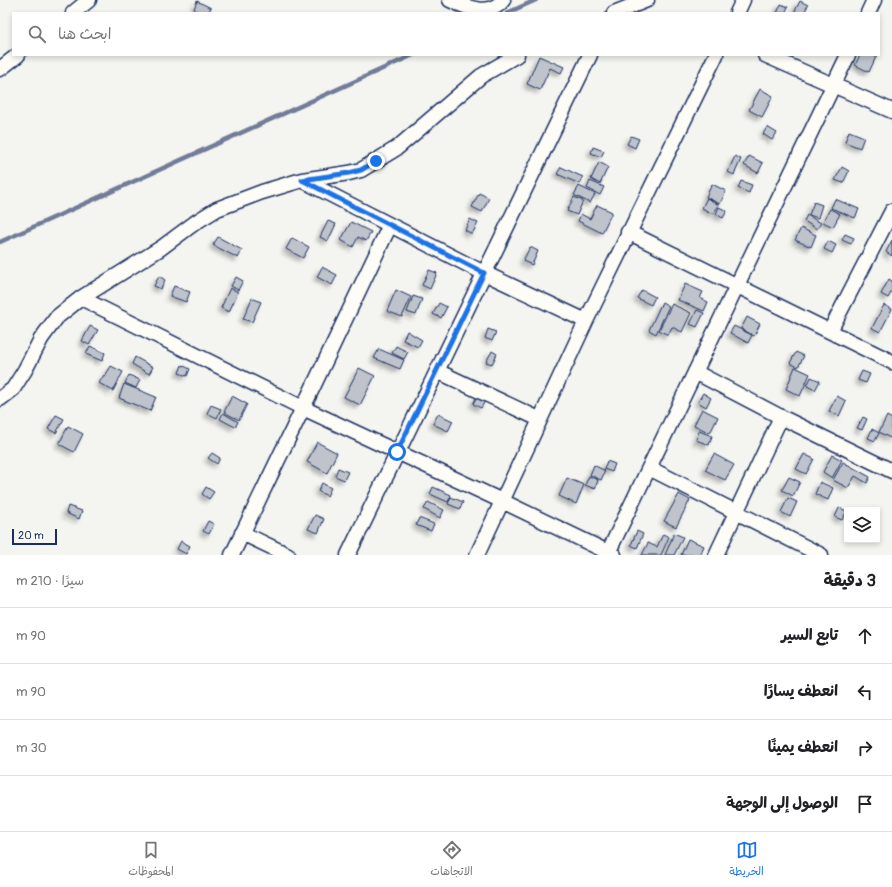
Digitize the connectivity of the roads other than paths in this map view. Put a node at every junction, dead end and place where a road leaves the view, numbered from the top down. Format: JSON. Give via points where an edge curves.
{"nodes":[{"id":1,"x":90,"y":0,"type":"edge"},
{"id":2,"x":450,"y":0,"type":"edge"},
{"id":3,"x":503,"y":0,"type":"edge"},
{"id":4,"x":647,"y":0,"type":"edge"},
{"id":5,"x":743,"y":0,"type":"edge"},
{"id":6,"x":874,"y":0,"type":"edge"},
{"id":7,"x":74,"y":12,"type":"edge"},
{"id":8,"x":617,"y":12,"type":"edge"},
{"id":9,"x":737,"y":12,"type":"edge"},
{"id":10,"x":868,"y":12,"type":"edge"},
{"id":11,"x":17,"y":56,"type":"edge"},
{"id":12,"x":515,"y":56,"type":"edge"},
{"id":13,"x":590,"y":56,"type":"edge"},
{"id":14,"x":716,"y":56,"type":"edge"},
{"id":15,"x":767,"y":56,"type":"edge"},
{"id":16,"x":847,"y":56,"type":"edge"},
{"id":17,"x":0,"y":69,"type":"edge"},
{"id":18,"x":833,"y":84,"type":"junction"},
{"id":19,"x":892,"y":111,"type":"edge"},
{"id":20,"x":302,"y":180,"type":"junction"},
{"id":21,"x":891,"y":218,"type":"edge"},
{"id":22,"x":390,"y":225,"type":"junction"},
{"id":23,"x":628,"y":232,"type":"junction"},
{"id":24,"x":484,"y":273,"type":"junction"},
{"id":25,"x":736,"y":286,"type":"junction"},
{"id":26,"x":80,"y":298,"type":"junction"},
{"id":27,"x":586,"y":321,"type":"junction"},
{"id":28,"x":830,"y":332,"type":"junction"},
{"id":29,"x":892,"y":362,"type":"edge"},
{"id":30,"x":437,"y":371,"type":"junction"},
{"id":31,"x":695,"y":372,"type":"junction"},
{"id":32,"x":0,"y":399,"type":"edge"},
{"id":33,"x":303,"y":408,"type":"junction"},
{"id":34,"x":781,"y":417,"type":"junction"},
{"id":35,"x":540,"y":419,"type":"junction"},
{"id":36,"x":397,"y":452,"type":"junction"},
{"id":37,"x":649,"y":468,"type":"junction"},
{"id":38,"x":892,"y":471,"type":"edge"},
{"id":39,"x":502,"y":500,"type":"junction"},
{"id":40,"x":736,"y":513,"type":"junction"},
{"id":41,"x":242,"y":533,"type":"junction"},
{"id":42,"x":610,"y":554,"type":"edge"},
{"id":43,"x":232,"y":555,"type":"edge"},
{"id":44,"x":288,"y":555,"type":"edge"},
{"id":45,"x":348,"y":555,"type":"edge"},
{"id":46,"x":477,"y":555,"type":"edge"},
{"id":47,"x":716,"y":555,"type":"edge"},
{"id":48,"x":821,"y":555,"type":"edge"}],
"edges":[{"from":1,"to":7,"type":"street"},
{"from":2,"to":3,"type":"street","via":[[472,9],[488,10],[498,6]]},
{"from":4,"to":8,"type":"street"},
{"from":5,"to":9,"type":"street"},
{"from":6,"to":10,"type":"street"},
{"from":11,"to":17,"type":"street"},
{"from":12,"to":20,"type":"street","via":[[481,76],[397,148],[361,170]]},
{"from":13,"to":24,"type":"street"},
{"from":14,"to":23,"type":"street"},
{"from":15,"to":18,"type":"street"},
{"from":16,"to":18,"type":"street"},
{"from":18,"to":19,"type":"street"},
{"from":18,"to":25,"type":"street"},
{"from":20,"to":22,"type":"street"},
{"from":20,"to":26,"type":"street","via":[[217,209],[161,248]]},
{"from":21,"to":28,"type":"street"},
{"from":22,"to":24,"type":"street"},
{"from":22,"to":33,"type":"street"},
{"from":23,"to":25,"type":"street"},
{"from":23,"to":27,"type":"street"},
{"from":24,"to":27,"type":"street"},
{"from":24,"to":30,"type":"street"},
{"from":25,"to":28,"type":"street"},
{"from":25,"to":31,"type":"street"},
{"from":26,"to":32,"type":"street","via":[[57,317],[41,339],[13,389]]},
{"from":26,"to":33,"type":"street"},
{"from":27,"to":35,"type":"street"},
{"from":28,"to":29,"type":"street"},
{"from":30,"to":35,"type":"street"},
{"from":30,"to":36,"type":"street"},
{"from":31,"to":34,"type":"street"},
{"from":31,"to":37,"type":"street"},
{"from":33,"to":36,"type":"street"},
{"from":33,"to":41,"type":"street"},
{"from":34,"to":38,"type":"street"},
{"from":34,"to":40,"type":"street"},
{"from":35,"to":39,"type":"street"},
{"from":36,"to":39,"type":"street"},
{"from":36,"to":45,"type":"street"},
{"from":37,"to":40,"type":"street"},
{"from":37,"to":42,"type":"street"},
{"from":39,"to":42,"type":"street"},
{"from":39,"to":46,"type":"street"},
{"from":40,"to":47,"type":"street"},
{"from":40,"to":48,"type":"street"},
{"from":41,"to":43,"type":"street"},
{"from":41,"to":44,"type":"street"}]}
